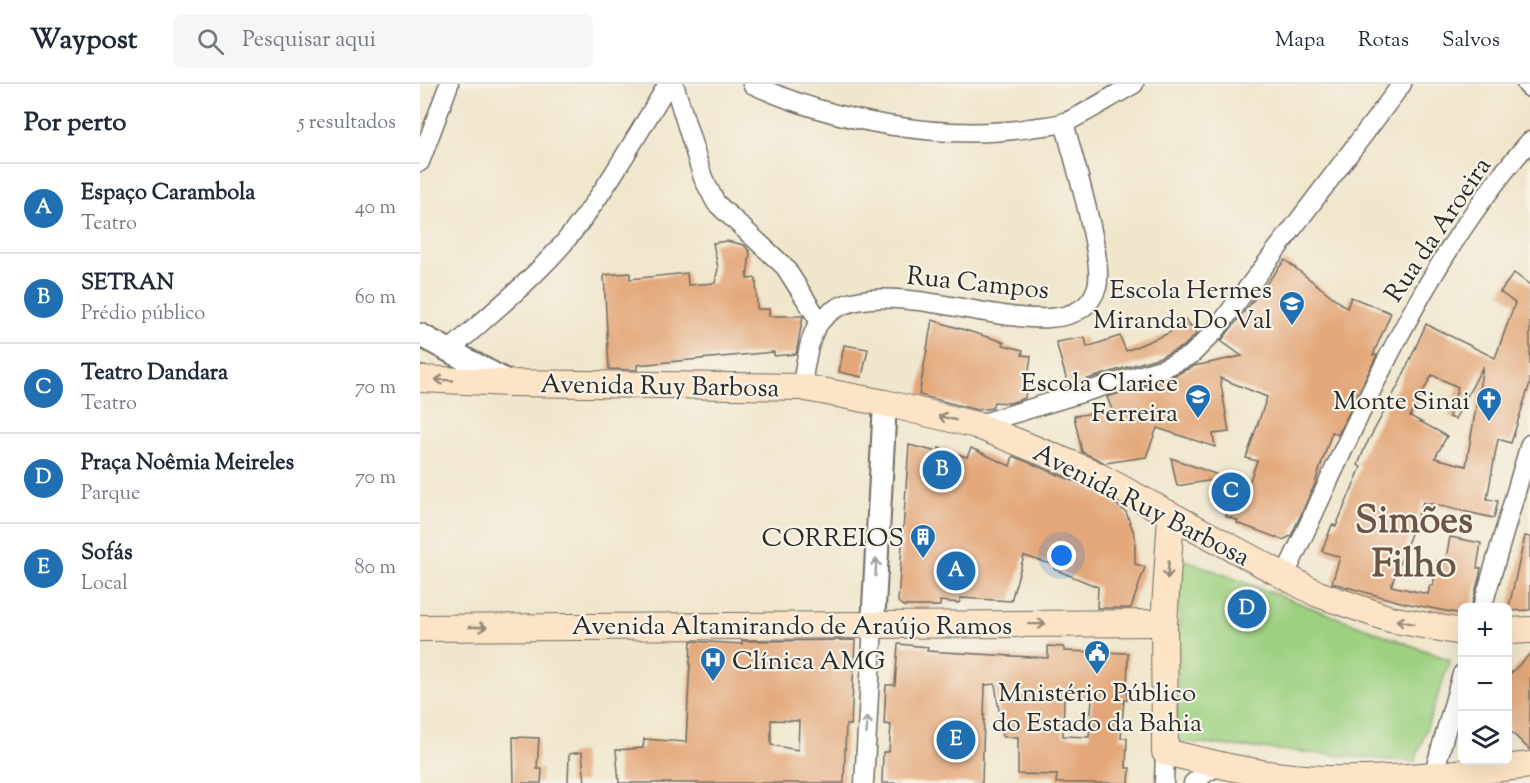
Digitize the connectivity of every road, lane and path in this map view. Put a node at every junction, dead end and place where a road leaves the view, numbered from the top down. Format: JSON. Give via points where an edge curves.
{"nodes":[{"id":1,"x":449,"y":84,"type":"edge"},
{"id":2,"x":668,"y":84,"type":"edge"},
{"id":3,"x":674,"y":84,"type":"edge"},
{"id":4,"x":752,"y":84,"type":"edge"},
{"id":5,"x":1134,"y":84,"type":"edge"},
{"id":6,"x":1402,"y":84,"type":"edge"},
{"id":7,"x":1526,"y":84,"type":"edge"},
{"id":8,"x":1530,"y":88,"type":"edge"},
{"id":9,"x":1064,"y":122,"type":"junction"},
{"id":10,"x":1530,"y":141,"type":"edge"},
{"id":11,"x":420,"y":162,"type":"edge"},
{"id":12,"x":820,"y":322,"type":"junction"},
{"id":13,"x":420,"y":334,"type":"edge"},
{"id":14,"x":450,"y":350,"type":"junction"},
{"id":15,"x":420,"y":379,"type":"edge"},
{"id":16,"x":510,"y":383,"type":"junction"},
{"id":17,"x":801,"y":387,"type":"junction"},
{"id":18,"x":885,"y":403,"type":"junction"},
{"id":19,"x":976,"y":425,"type":"junction"},
{"id":20,"x":1530,"y":444,"type":"edge"},
{"id":21,"x":1172,"y":517,"type":"junction"},
{"id":22,"x":1284,"y":577,"type":"junction"},
{"id":23,"x":1483,"y":603,"type":"edge"},
{"id":24,"x":1164,"y":622,"type":"junction"},
{"id":25,"x":873,"y":625,"type":"junction"},
{"id":26,"x":420,"y":628,"type":"edge"},
{"id":27,"x":1530,"y":630,"type":"edge"},
{"id":28,"x":1458,"y":631,"type":"edge"},
{"id":29,"x":1512,"y":631,"type":"edge"},
{"id":30,"x":1458,"y":688,"type":"edge"},
{"id":31,"x":1164,"y":752,"type":"junction"},
{"id":32,"x":1221,"y":765,"type":"junction"},
{"id":33,"x":1530,"y":765,"type":"edge"},
{"id":34,"x":1433,"y":776,"type":"junction"},
{"id":35,"x":864,"y":783,"type":"edge"},
{"id":36,"x":1164,"y":783,"type":"edge"},
{"id":37,"x":1193,"y":783,"type":"edge"}],
"edges":[{"from":1,"to":11,"type":"street"},
{"from":2,"to":14,"type":"street","via":[[612,175],[562,244],[522,286]]},
{"from":3,"to":12,"type":"street","via":[[703,178],[716,202],[785,267]]},
{"from":4,"to":9,"type":"street","via":[[810,107],[935,132],[1002,132]]},
{"from":5,"to":9,"type":"street"},
{"from":6,"to":19,"type":"street","via":[[1215,332],[1191,355],[1164,368]]},
{"from":7,"to":8,"type":"street"},
{"from":9,"to":12,"type":"street","name":"Rua Campos","via":[[1098,272],[1097,287],[1087,304],[1073,314],[1054,318],[870,297],[846,302]]},
{"from":10,"to":22,"type":"street","name":"Rua da Aroeira","via":[[1471,213],[1434,269]]},
{"from":12,"to":17,"type":"street"},
{"from":13,"to":14,"type":"street"},
{"from":14,"to":16,"type":"street"},
{"from":16,"to":15,"type":"main road","name":"Avenida Ruy Barbosa","one_way":true},
{"from":16,"to":17,"type":"main road","name":"Avenida Ruy Barbosa"},
{"from":17,"to":18,"type":"main road","name":"Avenida Ruy Barbosa"},
{"from":19,"to":18,"type":"main road","name":"Avenida Ruy Barbosa","one_way":true},
{"from":25,"to":18,"type":"street","one_way":true},
{"from":19,"to":21,"type":"main road","name":"Avenida Ruy Barbosa","via":[[1089,471]]},
{"from":20,"to":23,"type":"street"},
{"from":21,"to":22,"type":"main road","name":"Avenida Ruy Barbosa"},
{"from":21,"to":24,"type":"main road","one_way":true},
{"from":28,"to":22,"type":"main road","name":"Avenida Ruy Barbosa","one_way":true,"via":[[1355,609]]},
{"from":25,"to":24,"type":"main road","name":"Avenida Altamirando de Araújo Ramos","one_way":true},
{"from":24,"to":31,"type":"main road"},
{"from":26,"to":25,"type":"main road","name":"Avenida Altamirando de Araújo Ramos","one_way":true},
{"from":35,"to":25,"type":"street","one_way":true},
{"from":27,"to":29,"type":"main road"},
{"from":30,"to":34,"type":"street"},
{"from":31,"to":32,"type":"main road"},
{"from":31,"to":36,"type":"street"},
{"from":32,"to":34,"type":"main road","via":[[1304,778]]},
{"from":32,"to":37,"type":"street"},
{"from":33,"to":34,"type":"main road"}]}
